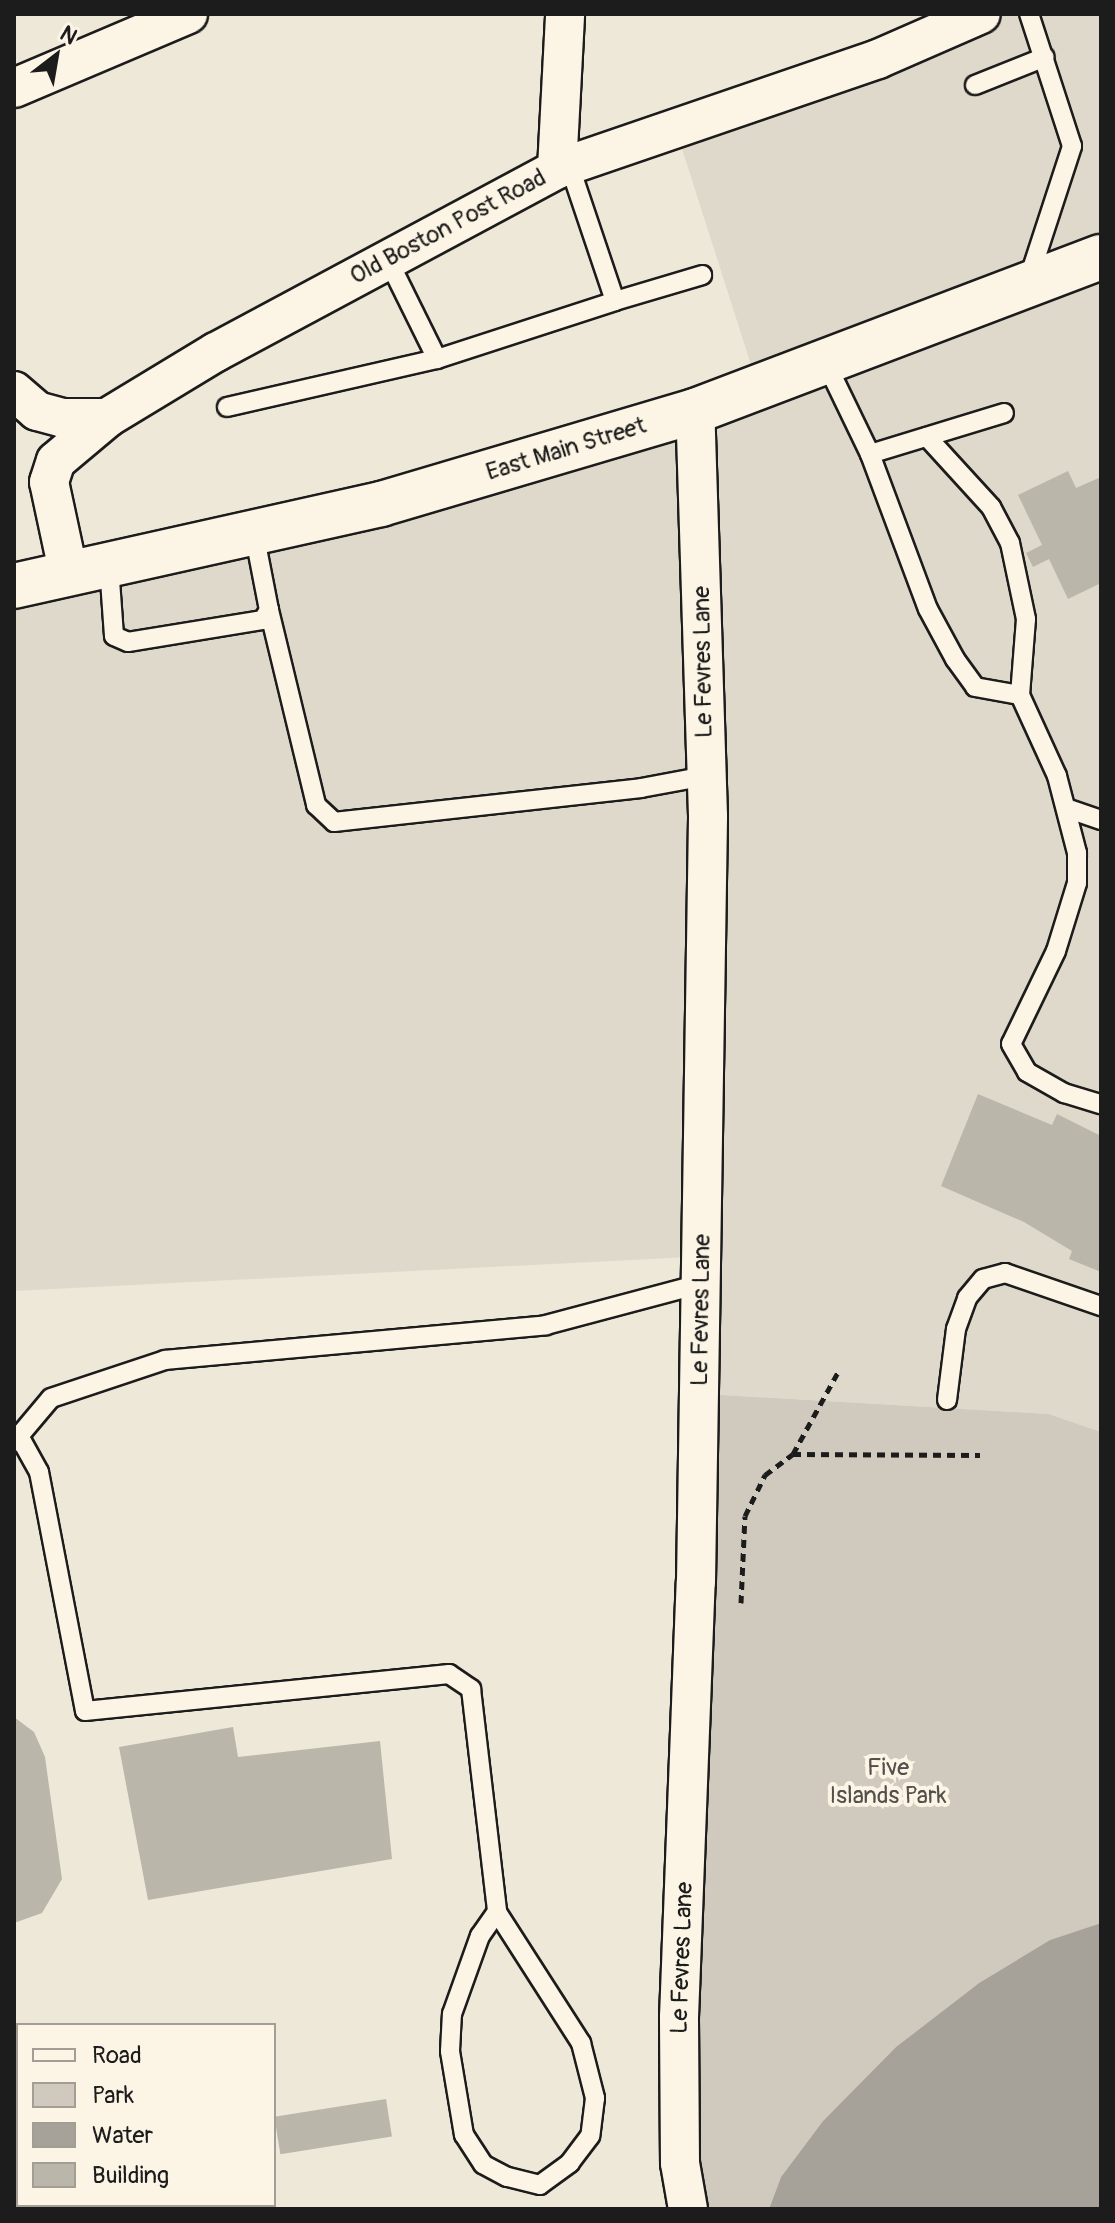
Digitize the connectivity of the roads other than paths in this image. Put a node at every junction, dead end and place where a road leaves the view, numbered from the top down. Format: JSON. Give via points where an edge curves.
{"nodes":[{"id":1,"x":188,"y":14,"type":"edge"},
{"id":2,"x":565,"y":14,"type":"edge"},
{"id":3,"x":981,"y":14,"type":"edge"},
{"id":4,"x":1029,"y":14,"type":"edge"},
{"id":5,"x":1045,"y":57,"type":"junction"},
{"id":6,"x":975,"y":85,"type":"dead end"},
{"id":7,"x":14,"y":88,"type":"edge"},
{"id":8,"x":563,"y":167,"type":"junction"},
{"id":9,"x":1101,"y":257,"type":"edge"},
{"id":10,"x":388,"y":260,"type":"junction"},
{"id":11,"x":702,"y":275,"type":"dead end"},
{"id":12,"x":1026,"y":286,"type":"junction"},
{"id":13,"x":615,"y":301,"type":"junction"},
{"id":14,"x":437,"y":359,"type":"junction"},
{"id":15,"x":826,"y":363,"type":"junction"},
{"id":16,"x":14,"y":391,"type":"edge"},
{"id":17,"x":227,"y":407,"type":"dead end"},
{"id":18,"x":695,"y":411,"type":"junction"},
{"id":19,"x":1004,"y":413,"type":"dead end"},
{"id":20,"x":107,"y":418,"type":"junction"},
{"id":21,"x":927,"y":437,"type":"junction"},
{"id":22,"x":870,"y":454,"type":"junction"},
{"id":23,"x":254,"y":533,"type":"junction"},
{"id":24,"x":89,"y":570,"type":"junction"},
{"id":25,"x":14,"y":586,"type":"edge"},
{"id":26,"x":269,"y":610,"type":"junction"},
{"id":27,"x":1020,"y":695,"type":"junction"},
{"id":28,"x":705,"y":776,"type":"junction"},
{"id":29,"x":1066,"y":808,"type":"junction"},
{"id":30,"x":1101,"y":820,"type":"edge"},
{"id":31,"x":1101,"y":1104,"type":"edge"},
{"id":32,"x":700,"y":1284,"type":"junction"},
{"id":33,"x":1101,"y":1306,"type":"edge"},
{"id":34,"x":947,"y":1400,"type":"dead end"},
{"id":35,"x":17,"y":1439,"type":"edge"},
{"id":36,"x":497,"y":1912,"type":"junction"},
{"id":37,"x":688,"y":2209,"type":"edge"}],
"edges":[{"from":1,"to":7,"type":"street"},
{"from":2,"to":8,"type":"street"},
{"from":3,"to":8,"type":"street","name":"Old Boston Post Road","via":[[878,59]]},
{"from":4,"to":5,"type":"lane"},
{"from":5,"to":6,"type":"lane"},
{"from":5,"to":12,"type":"lane","via":[[1072,146]]},
{"from":8,"to":10,"type":"street","name":"Old Boston Post Road"},
{"from":8,"to":13,"type":"lane"},
{"from":9,"to":12,"type":"main road","name":"East Main Street"},
{"from":10,"to":14,"type":"lane"},
{"from":10,"to":20,"type":"street","name":"Old Boston Post Road","via":[[216,352]]},
{"from":11,"to":13,"type":"lane"},
{"from":12,"to":15,"type":"main road","name":"East Main Street"},
{"from":13,"to":14,"type":"lane"},
{"from":14,"to":17,"type":"lane"},
{"from":15,"to":18,"type":"main road","name":"East Main Street"},
{"from":15,"to":22,"type":"lane"},
{"from":16,"to":20,"type":"street","via":[[37,411],[63,418]]},
{"from":18,"to":23,"type":"main road","name":"East Main Street","via":[[381,504]]},
{"from":18,"to":28,"type":"street","name":"Le Fevres Lane"},
{"from":19,"to":21,"type":"lane"},
{"from":20,"to":24,"type":"street","name":"Old Boston Post Road","via":[[56,461],[49,482]]},
{"from":21,"to":22,"type":"lane"},
{"from":21,"to":27,"type":"lane","via":[[991,507],[1010,543],[1026,619]]},
{"from":22,"to":27,"type":"lane","via":[[928,609],[955,659],[975,687]]},
{"from":23,"to":24,"type":"main road","name":"East Main Street"},
{"from":23,"to":26,"type":"lane"},
{"from":24,"to":25,"type":"main road","name":"East Main Street"},
{"from":24,"to":26,"type":"lane","via":[[114,636],[128,642],[263,620]]},
{"from":26,"to":28,"type":"lane","via":[[316,805],[334,822],[641,788]]},
{"from":27,"to":29,"type":"lane"},
{"from":28,"to":32,"type":"street","name":"Le Fevres Lane"},
{"from":29,"to":30,"type":"lane"},
{"from":29,"to":31,"type":"lane","via":[[1077,853],[1077,883],[1056,951],[1011,1044],[1027,1072],[1064,1093]]},
{"from":32,"to":35,"type":"lane","via":[[546,1325],[165,1360],[51,1398]]},
{"from":32,"to":37,"type":"street","name":"Le Fevres Lane","via":[[696,1582],[679,2017],[680,2163]]},
{"from":33,"to":34,"type":"lane","via":[[1005,1273],[983,1279],[967,1298],[956,1329]]},
{"from":35,"to":36,"type":"lane","via":[[39,1472],[85,1711],[449,1674],[471,1689]]},
{"from":36,"to":36,"type":"lane","via":[[581,2043],[595,2098],[590,2136],[570,2163],[540,2185],[483,2164],[464,2135],[450,2051],[452,2014],[480,1936]]}]}
